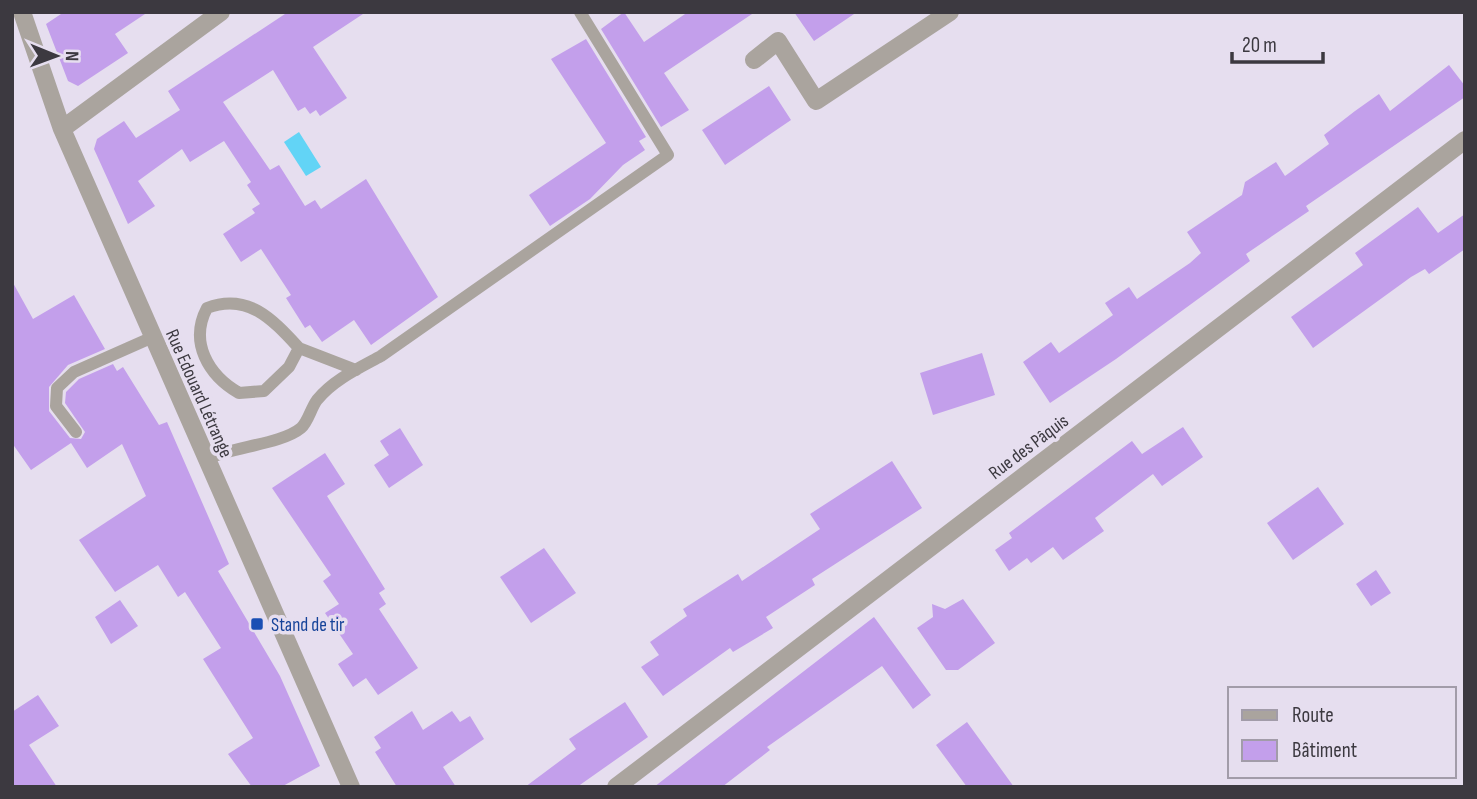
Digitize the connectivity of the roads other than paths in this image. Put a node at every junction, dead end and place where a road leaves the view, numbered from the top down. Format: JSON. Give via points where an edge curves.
{"nodes":[{"id":1,"x":22,"y":12,"type":"edge"},
{"id":2,"x":221,"y":12,"type":"edge"},
{"id":3,"x":580,"y":12,"type":"edge"},
{"id":4,"x":950,"y":12,"type":"edge"},
{"id":5,"x":754,"y":60,"type":"dead end"},
{"id":6,"x":62,"y":129,"type":"junction"},
{"id":7,"x":1465,"y":139,"type":"edge"},
{"id":8,"x":153,"y":337,"type":"junction"},
{"id":9,"x":299,"y":348,"type":"junction"},
{"id":10,"x":356,"y":370,"type":"junction"},
{"id":11,"x":76,"y":432,"type":"dead end"},
{"id":12,"x":206,"y":458,"type":"junction"},
{"id":13,"x":351,"y":787,"type":"edge"},
{"id":14,"x":616,"y":787,"type":"edge"}],
"edges":[{"from":1,"to":6,"type":"street","name":"Rue Edouard Létrange"},
{"from":2,"to":6,"type":"street"},
{"from":3,"to":10,"type":"lane","via":[[668,155]]},
{"from":4,"to":5,"type":"street","via":[[816,101],[778,41]]},
{"from":6,"to":8,"type":"street","name":"Rue Edouard Létrange"},
{"from":7,"to":14,"type":"street","name":"Rue des Pâquis"},
{"from":8,"to":11,"type":"lane","via":[[74,372],[57,388],[56,406]]},
{"from":8,"to":12,"type":"street","name":"Rue Edouard Létrange"},
{"from":9,"to":9,"type":"lane","via":[[289,367],[264,391],[239,393],[213,373],[199,324],[207,308],[242,303],[258,309]]},
{"from":9,"to":10,"type":"lane"},
{"from":10,"to":12,"type":"lane","via":[[318,399],[301,428]]},
{"from":12,"to":13,"type":"street","name":"Rue Edouard Létrange"}]}
